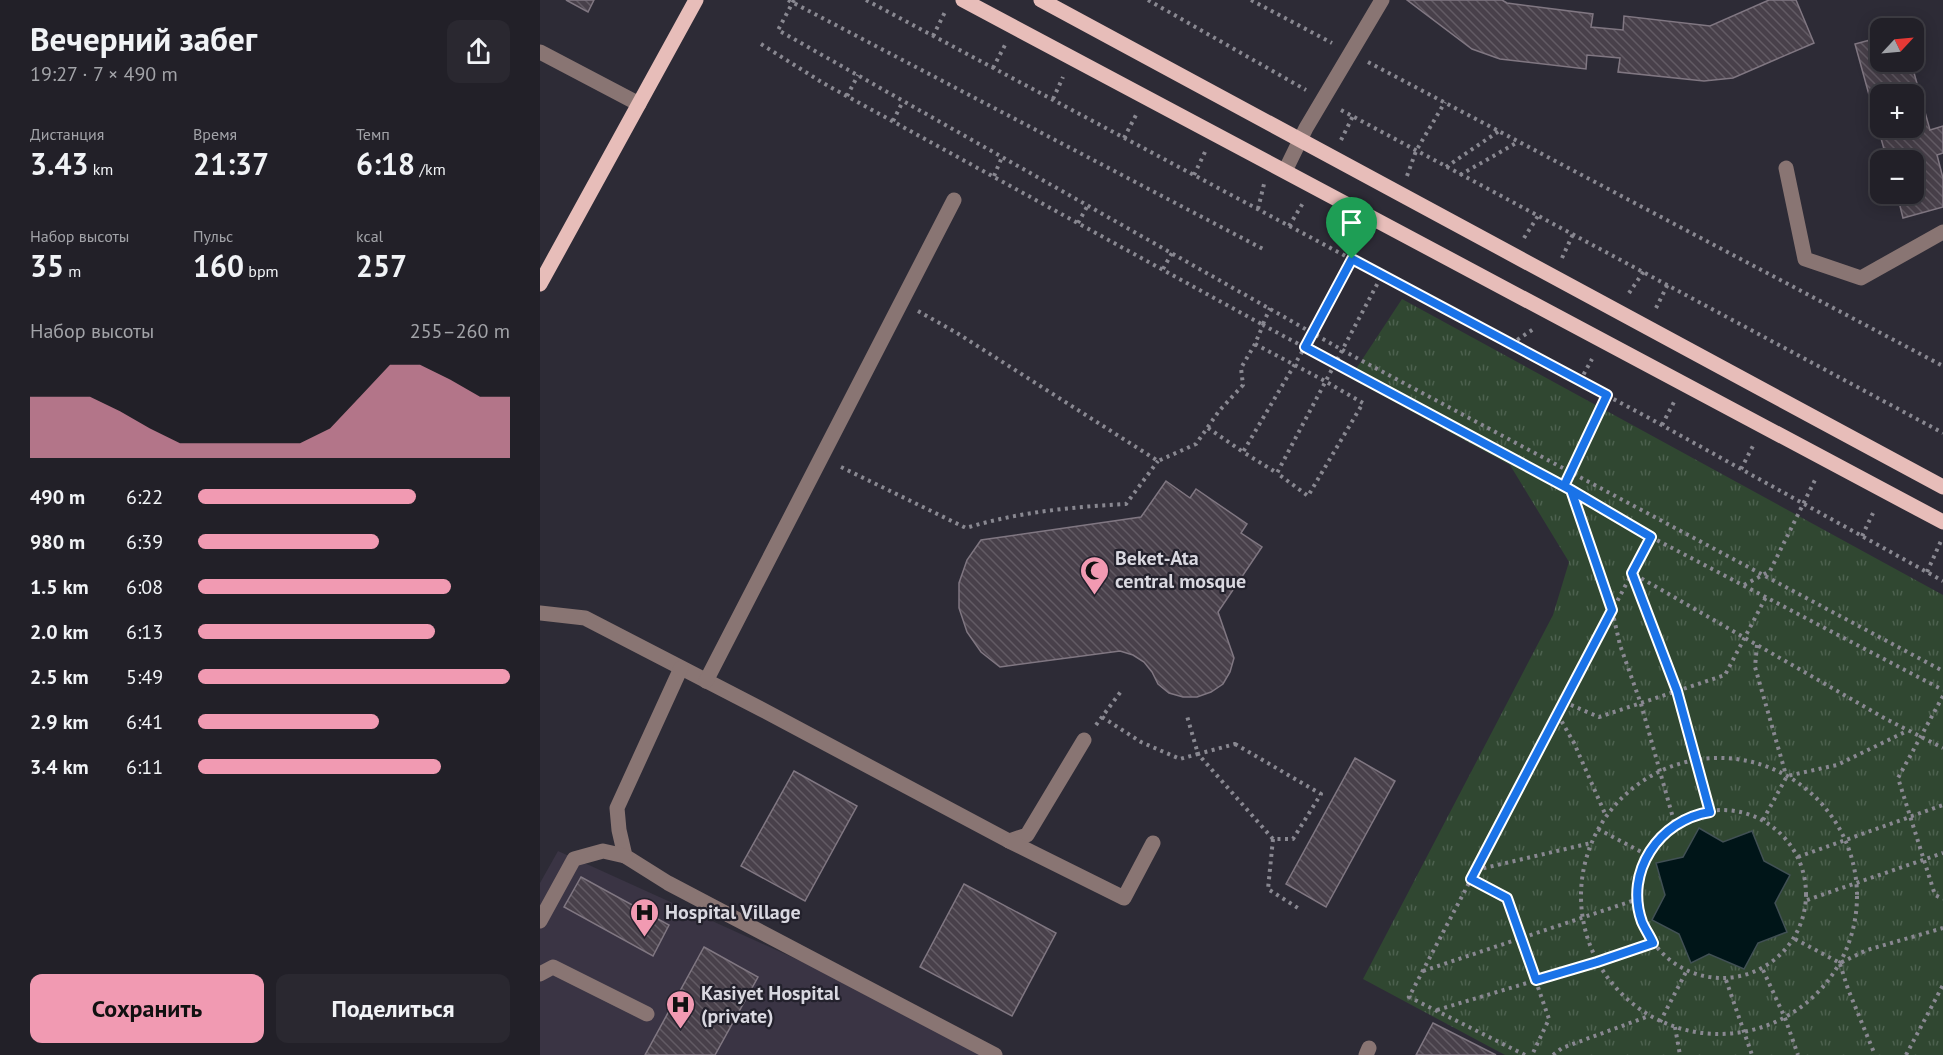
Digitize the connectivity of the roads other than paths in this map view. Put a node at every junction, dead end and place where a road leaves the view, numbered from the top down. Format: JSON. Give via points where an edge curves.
{"nodes":[{"id":1,"x":696,"y":0,"type":"edge"},
{"id":2,"x":1041,"y":0,"type":"edge"},
{"id":3,"x":1382,"y":0,"type":"edge"},
{"id":4,"x":955,"y":3,"type":"edge"},
{"id":5,"x":540,"y":52,"type":"edge"},
{"id":6,"x":639,"y":104,"type":"junction"},
{"id":7,"x":1300,"y":139,"type":"junction"},
{"id":8,"x":1786,"y":168,"type":"dead end"},
{"id":9,"x":1285,"y":171,"type":"junction"},
{"id":10,"x":954,"y":200,"type":"dead end"},
{"id":11,"x":1943,"y":232,"type":"edge"},
{"id":12,"x":540,"y":284,"type":"edge"},
{"id":13,"x":1943,"y":487,"type":"edge"},
{"id":14,"x":1943,"y":522,"type":"edge"},
{"id":15,"x":540,"y":613,"type":"edge"},
{"id":16,"x":681,"y":668,"type":"junction"},
{"id":17,"x":706,"y":681,"type":"junction"},
{"id":18,"x":1084,"y":740,"type":"road end"},
{"id":19,"x":1009,"y":841,"type":"junction"},
{"id":20,"x":1154,"y":843,"type":"dead end"},
{"id":21,"x":625,"y":856,"type":"junction"},
{"id":22,"x":540,"y":921,"type":"edge"},
{"id":23,"x":540,"y":974,"type":"edge"},
{"id":24,"x":647,"y":1014,"type":"dead end"},
{"id":25,"x":995,"y":1055,"type":"edge"}],
"edges":[{"from":1,"to":6,"type":"main road"},
{"from":2,"to":7,"type":"main road"},
{"from":3,"to":7,"type":"lane"},
{"from":4,"to":9,"type":"main road"},
{"from":5,"to":6,"type":"lane"},
{"from":6,"to":12,"type":"main road"},
{"from":7,"to":9,"type":"lane"},
{"from":7,"to":13,"type":"main road"},
{"from":8,"to":11,"type":"lane","via":[[1804,259],[1861,278]]},
{"from":9,"to":14,"type":"main road"},
{"from":10,"to":17,"type":"lane"},
{"from":15,"to":16,"type":"lane","via":[[585,618]]},
{"from":16,"to":17,"type":"lane"},
{"from":16,"to":21,"type":"lane","via":[[617,808]]},
{"from":17,"to":19,"type":"lane"},
{"from":18,"to":19,"type":"lane","via":[[1027,835]]},
{"from":19,"to":20,"type":"lane","via":[[1124,898]]},
{"from":21,"to":22,"type":"lane","via":[[603,851],[574,859]]},
{"from":21,"to":25,"type":"lane","via":[[668,883]]},
{"from":23,"to":24,"type":"lane","via":[[553,967]]}]}
